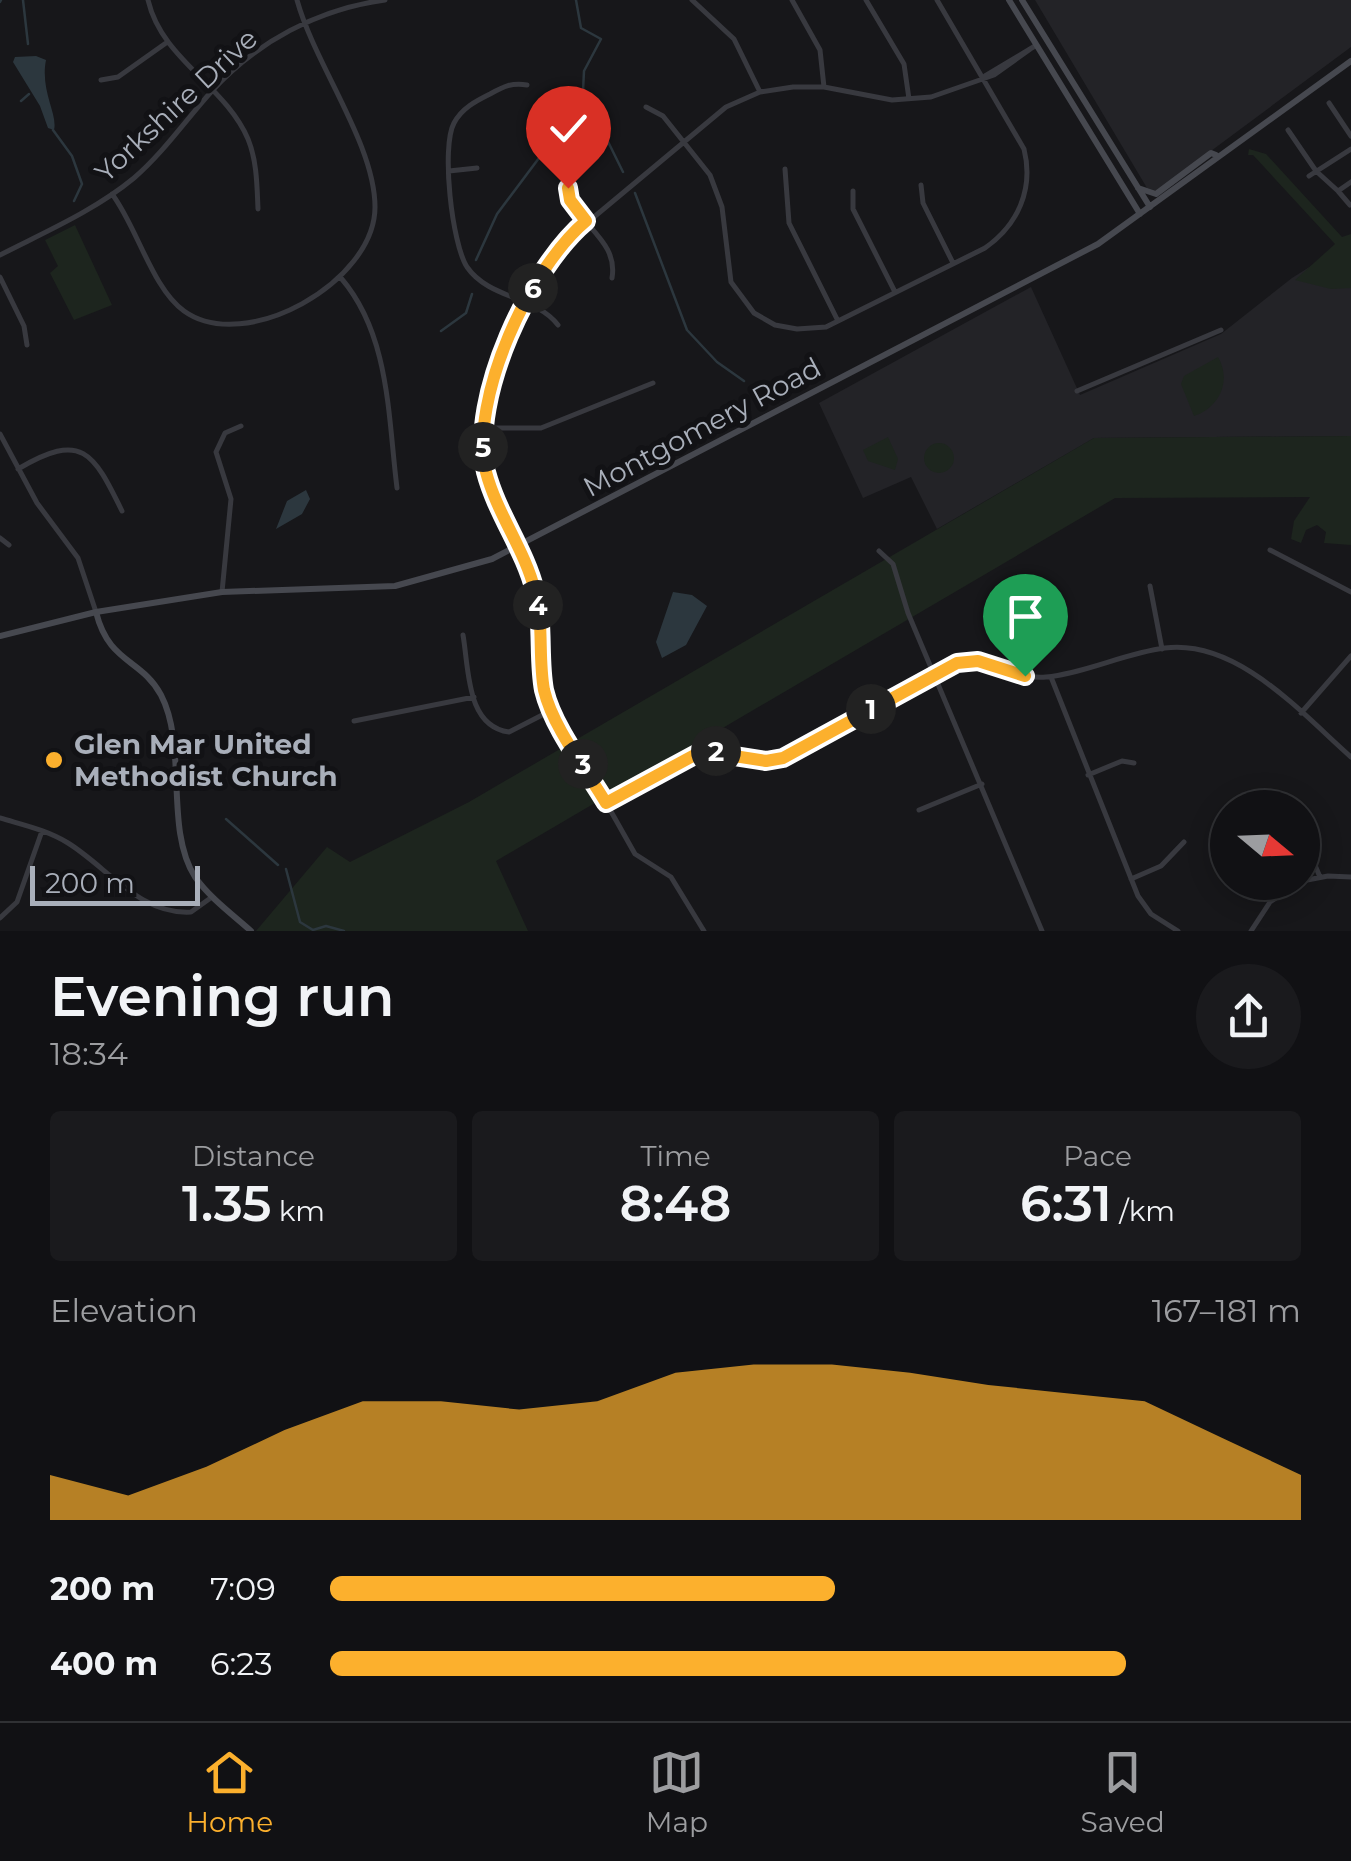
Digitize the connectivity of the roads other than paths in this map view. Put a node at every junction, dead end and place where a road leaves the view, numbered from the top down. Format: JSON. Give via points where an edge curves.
{"nodes":[{"id":1,"x":148,"y":0,"type":"edge"},
{"id":2,"x":298,"y":0,"type":"edge"},
{"id":3,"x":385,"y":0,"type":"edge"},
{"id":4,"x":692,"y":0,"type":"edge"},
{"id":5,"x":792,"y":0,"type":"edge"},
{"id":6,"x":866,"y":0,"type":"edge"},
{"id":7,"x":937,"y":0,"type":"edge"},
{"id":8,"x":1009,"y":0,"type":"edge"},
{"id":9,"x":1022,"y":0,"type":"edge"},
{"id":10,"x":306,"y":23,"type":"junction"},
{"id":11,"x":1041,"y":42,"type":"junction"},
{"id":12,"x":166,"y":43,"type":"junction"},
{"id":13,"x":1351,"y":61,"type":"edge"},
{"id":14,"x":983,"y":78,"type":"junction"},
{"id":15,"x":101,"y":80,"type":"dead end"},
{"id":16,"x":527,"y":85,"type":"dead end"},
{"id":17,"x":824,"y":87,"type":"junction"},
{"id":18,"x":212,"y":91,"type":"junction"},
{"id":19,"x":760,"y":92,"type":"junction"},
{"id":20,"x":909,"y":100,"type":"junction"},
{"id":21,"x":1328,"y":102,"type":"dead end"},
{"id":22,"x":646,"y":107,"type":"dead end"},
{"id":23,"x":1288,"y":130,"type":"dead end"},
{"id":24,"x":1351,"y":136,"type":"edge"},
{"id":25,"x":682,"y":140,"type":"junction"},
{"id":26,"x":1351,"y":149,"type":"edge"},
{"id":27,"x":1217,"y":156,"type":"junction"},
{"id":28,"x":477,"y":168,"type":"dead end"},
{"id":29,"x":785,"y":170,"type":"dead end"},
{"id":30,"x":449,"y":171,"type":"junction"},
{"id":31,"x":1316,"y":172,"type":"junction"},
{"id":32,"x":1308,"y":176,"type":"dead end"},
{"id":33,"x":1351,"y":182,"type":"edge"},
{"id":34,"x":921,"y":185,"type":"dead end"},
{"id":35,"x":568,"y":188,"type":"dead end"},
{"id":36,"x":1138,"y":188,"type":"junction"},
{"id":37,"x":853,"y":190,"type":"dead end"},
{"id":38,"x":1338,"y":191,"type":"junction"},
{"id":39,"x":112,"y":194,"type":"junction"},
{"id":40,"x":1350,"y":205,"type":"edge"},
{"id":41,"x":1150,"y":207,"type":"junction"},
{"id":42,"x":258,"y":209,"type":"dead end"},
{"id":43,"x":1140,"y":214,"type":"junction"},
{"id":44,"x":586,"y":221,"type":"junction"},
{"id":45,"x":0,"y":255,"type":"edge"},
{"id":46,"x":953,"y":263,"type":"junction"},
{"id":47,"x":0,"y":277,"type":"edge"},
{"id":48,"x":341,"y":278,"type":"junction"},
{"id":49,"x":612,"y":278,"type":"dead end"},
{"id":50,"x":895,"y":292,"type":"junction"},
{"id":51,"x":526,"y":304,"type":"junction"},
{"id":52,"x":838,"y":322,"type":"junction"},
{"id":53,"x":558,"y":325,"type":"dead end"},
{"id":54,"x":1220,"y":330,"type":"dead end"},
{"id":55,"x":27,"y":345,"type":"dead end"},
{"id":56,"x":653,"y":384,"type":"dead end"},
{"id":57,"x":1077,"y":391,"type":"dead end"},
{"id":58,"x":241,"y":426,"type":"dead end"},
{"id":59,"x":482,"y":428,"type":"junction"},
{"id":60,"x":0,"y":434,"type":"edge"},
{"id":61,"x":18,"y":470,"type":"junction"},
{"id":62,"x":397,"y":488,"type":"dead end"},
{"id":63,"x":122,"y":511,"type":"dead end"},
{"id":64,"x":0,"y":538,"type":"edge"},
{"id":65,"x":9,"y":544,"type":"dead end"},
{"id":66,"x":518,"y":546,"type":"junction"},
{"id":67,"x":1270,"y":550,"type":"dead end"},
{"id":68,"x":878,"y":551,"type":"dead end"},
{"id":69,"x":1150,"y":586,"type":"dead end"},
{"id":70,"x":222,"y":592,"type":"junction"},
{"id":71,"x":1351,"y":592,"type":"edge"},
{"id":72,"x":96,"y":612,"type":"junction"},
{"id":73,"x":463,"y":635,"type":"dead end"},
{"id":74,"x":0,"y":636,"type":"edge"},
{"id":75,"x":1162,"y":649,"type":"junction"},
{"id":76,"x":1351,"y":656,"type":"edge"},
{"id":77,"x":934,"y":672,"type":"junction"},
{"id":78,"x":1050,"y":677,"type":"junction"},
{"id":79,"x":474,"y":697,"type":"junction"},
{"id":80,"x":552,"y":710,"type":"junction"},
{"id":81,"x":1300,"y":712,"type":"junction"},
{"id":82,"x":354,"y":721,"type":"dead end"},
{"id":83,"x":1351,"y":757,"type":"edge"},
{"id":84,"x":1134,"y":763,"type":"dead end"},
{"id":85,"x":1088,"y":775,"type":"junction"},
{"id":86,"x":982,"y":784,"type":"junction"},
{"id":87,"x":606,"y":803,"type":"junction"},
{"id":88,"x":919,"y":810,"type":"dead end"},
{"id":89,"x":0,"y":818,"type":"edge"},
{"id":90,"x":42,"y":830,"type":"junction"},
{"id":91,"x":1184,"y":842,"type":"dead end"},
{"id":92,"x":1320,"y":876,"type":"edge"},
{"id":93,"x":1351,"y":878,"type":"edge"},
{"id":94,"x":1130,"y":879,"type":"junction"},
{"id":95,"x":212,"y":896,"type":"junction"},
{"id":96,"x":1273,"y":900,"type":"edge"},
{"id":97,"x":0,"y":918,"type":"edge"},
{"id":98,"x":251,"y":931,"type":"edge"},
{"id":99,"x":704,"y":931,"type":"edge"},
{"id":100,"x":1042,"y":931,"type":"edge"},
{"id":101,"x":1178,"y":931,"type":"edge"},
{"id":102,"x":1251,"y":931,"type":"edge"}],
"edges":[{"from":1,"to":12,"type":"street"},
{"from":2,"to":10,"type":"street"},
{"from":3,"to":10,"type":"street","name":"Yorkshire Drive"},
{"from":4,"to":19,"type":"street","via":[[734,39]]},
{"from":5,"to":17,"type":"street","via":[[820,50]]},
{"from":6,"to":20,"type":"street","via":[[904,64]]},
{"from":7,"to":14,"type":"street"},
{"from":8,"to":11,"type":"main road"},
{"from":9,"to":11,"type":"main road"},
{"from":10,"to":18,"type":"street","name":"Yorkshire Drive","via":[[265,45]]},
{"from":10,"to":48,"type":"street","via":[[375,196],[370,238]]},
{"from":11,"to":14,"type":"street"},
{"from":11,"to":36,"type":"main road"},
{"from":11,"to":43,"type":"main road"},
{"from":12,"to":15,"type":"street"},
{"from":12,"to":18,"type":"street"},
{"from":13,"to":27,"type":"main road","name":"Montgomery Road"},
{"from":14,"to":20,"type":"street"},
{"from":14,"to":46,"type":"street","via":[[1024,149],[1025,194],[1004,234]]},
{"from":16,"to":30,"type":"street","via":[[507,86],[460,115],[448,142]]},
{"from":17,"to":19,"type":"street"},
{"from":17,"to":20,"type":"street"},
{"from":18,"to":39,"type":"street","name":"Yorkshire Drive","via":[[156,157]]},
{"from":18,"to":42,"type":"street","via":[[248,140]]},
{"from":19,"to":25,"type":"street","via":[[726,107]]},
{"from":21,"to":24,"type":"street"},
{"from":22,"to":25,"type":"street"},
{"from":23,"to":31,"type":"street"},
{"from":25,"to":44,"type":"street"},
{"from":25,"to":52,"type":"street","via":[[719,194],[728,272],[744,304],[786,328]]},
{"from":26,"to":31,"type":"street"},
{"from":27,"to":36,"type":"main road","via":[[1156,194]]},
{"from":27,"to":41,"type":"main road","name":"Montgomery Road"},
{"from":28,"to":30,"type":"street"},
{"from":29,"to":52,"type":"street","via":[[789,222]]},
{"from":30,"to":51,"type":"street","via":[[465,263],[484,284]]},
{"from":31,"to":32,"type":"street"},
{"from":31,"to":38,"type":"street"},
{"from":33,"to":38,"type":"street"},
{"from":34,"to":46,"type":"street"},
{"from":35,"to":44,"type":"street"},
{"from":36,"to":41,"type":"main road"},
{"from":37,"to":50,"type":"street","via":[[853,208]]},
{"from":38,"to":40,"type":"street"},
{"from":39,"to":45,"type":"street","name":"Yorkshire Drive"},
{"from":39,"to":48,"type":"street","via":[[168,296],[204,321],[252,323]]},
{"from":41,"to":43,"type":"main road","name":"Montgomery Road"},
{"from":43,"to":66,"type":"main road","name":"Montgomery Road","via":[[1080,254]]},
{"from":44,"to":49,"type":"street","via":[[609,251]]},
{"from":44,"to":51,"type":"street","via":[[549,258]]},
{"from":46,"to":50,"type":"street"},
{"from":47,"to":55,"type":"street"},
{"from":48,"to":62,"type":"street","via":[[374,335]]},
{"from":50,"to":52,"type":"street"},
{"from":51,"to":53,"type":"street"},
{"from":51,"to":59,"type":"street","via":[[488,392]]},
{"from":54,"to":57,"type":"street"},
{"from":56,"to":59,"type":"street","via":[[541,428]]},
{"from":58,"to":70,"type":"street","via":[[225,433],[216,452],[231,498]]},
{"from":59,"to":66,"type":"street","via":[[492,491]]},
{"from":60,"to":61,"type":"street"},
{"from":61,"to":63,"type":"street","via":[[58,449],[79,450],[95,460]]},
{"from":61,"to":72,"type":"street","via":[[78,558]]},
{"from":64,"to":65,"type":"street"},
{"from":66,"to":70,"type":"main road","name":"Montgomery Road","via":[[395,586]]},
{"from":66,"to":80,"type":"street","via":[[536,594],[543,682]]},
{"from":67,"to":71,"type":"street"},
{"from":68,"to":77,"type":"street","via":[[893,564]]},
{"from":69,"to":75,"type":"street"},
{"from":70,"to":72,"type":"main road","name":"Montgomery Road"},
{"from":72,"to":74,"type":"main road","name":"Montgomery Road"},
{"from":72,"to":95,"type":"main road","via":[[106,642],[154,684],[168,711],[187,858]]},
{"from":73,"to":79,"type":"street"},
{"from":75,"to":78,"type":"street"},
{"from":75,"to":81,"type":"street","via":[[1191,648],[1230,663]]},
{"from":76,"to":81,"type":"street"},
{"from":77,"to":78,"type":"street","via":[[968,661]]},
{"from":77,"to":86,"type":"street"},
{"from":77,"to":87,"type":"street","via":[[783,758],[702,751]]},
{"from":78,"to":85,"type":"street"},
{"from":79,"to":80,"type":"street","via":[[482,719],[501,731],[518,730]]},
{"from":79,"to":82,"type":"street"},
{"from":80,"to":87,"type":"street"},
{"from":81,"to":83,"type":"street"},
{"from":84,"to":85,"type":"street"},
{"from":85,"to":94,"type":"street"},
{"from":86,"to":88,"type":"street"},
{"from":86,"to":100,"type":"street"},
{"from":87,"to":99,"type":"street","via":[[635,854],[672,876]]},
{"from":89,"to":90,"type":"street"},
{"from":90,"to":95,"type":"street","via":[[158,906],[192,912]]},
{"from":90,"to":97,"type":"street","via":[[17,902]]},
{"from":91,"to":94,"type":"street","via":[[1161,866]]},
{"from":92,"to":93,"type":"street"},
{"from":94,"to":101,"type":"street","via":[[1152,914]]},
{"from":95,"to":98,"type":"main road"},
{"from":96,"to":102,"type":"street"}]}
